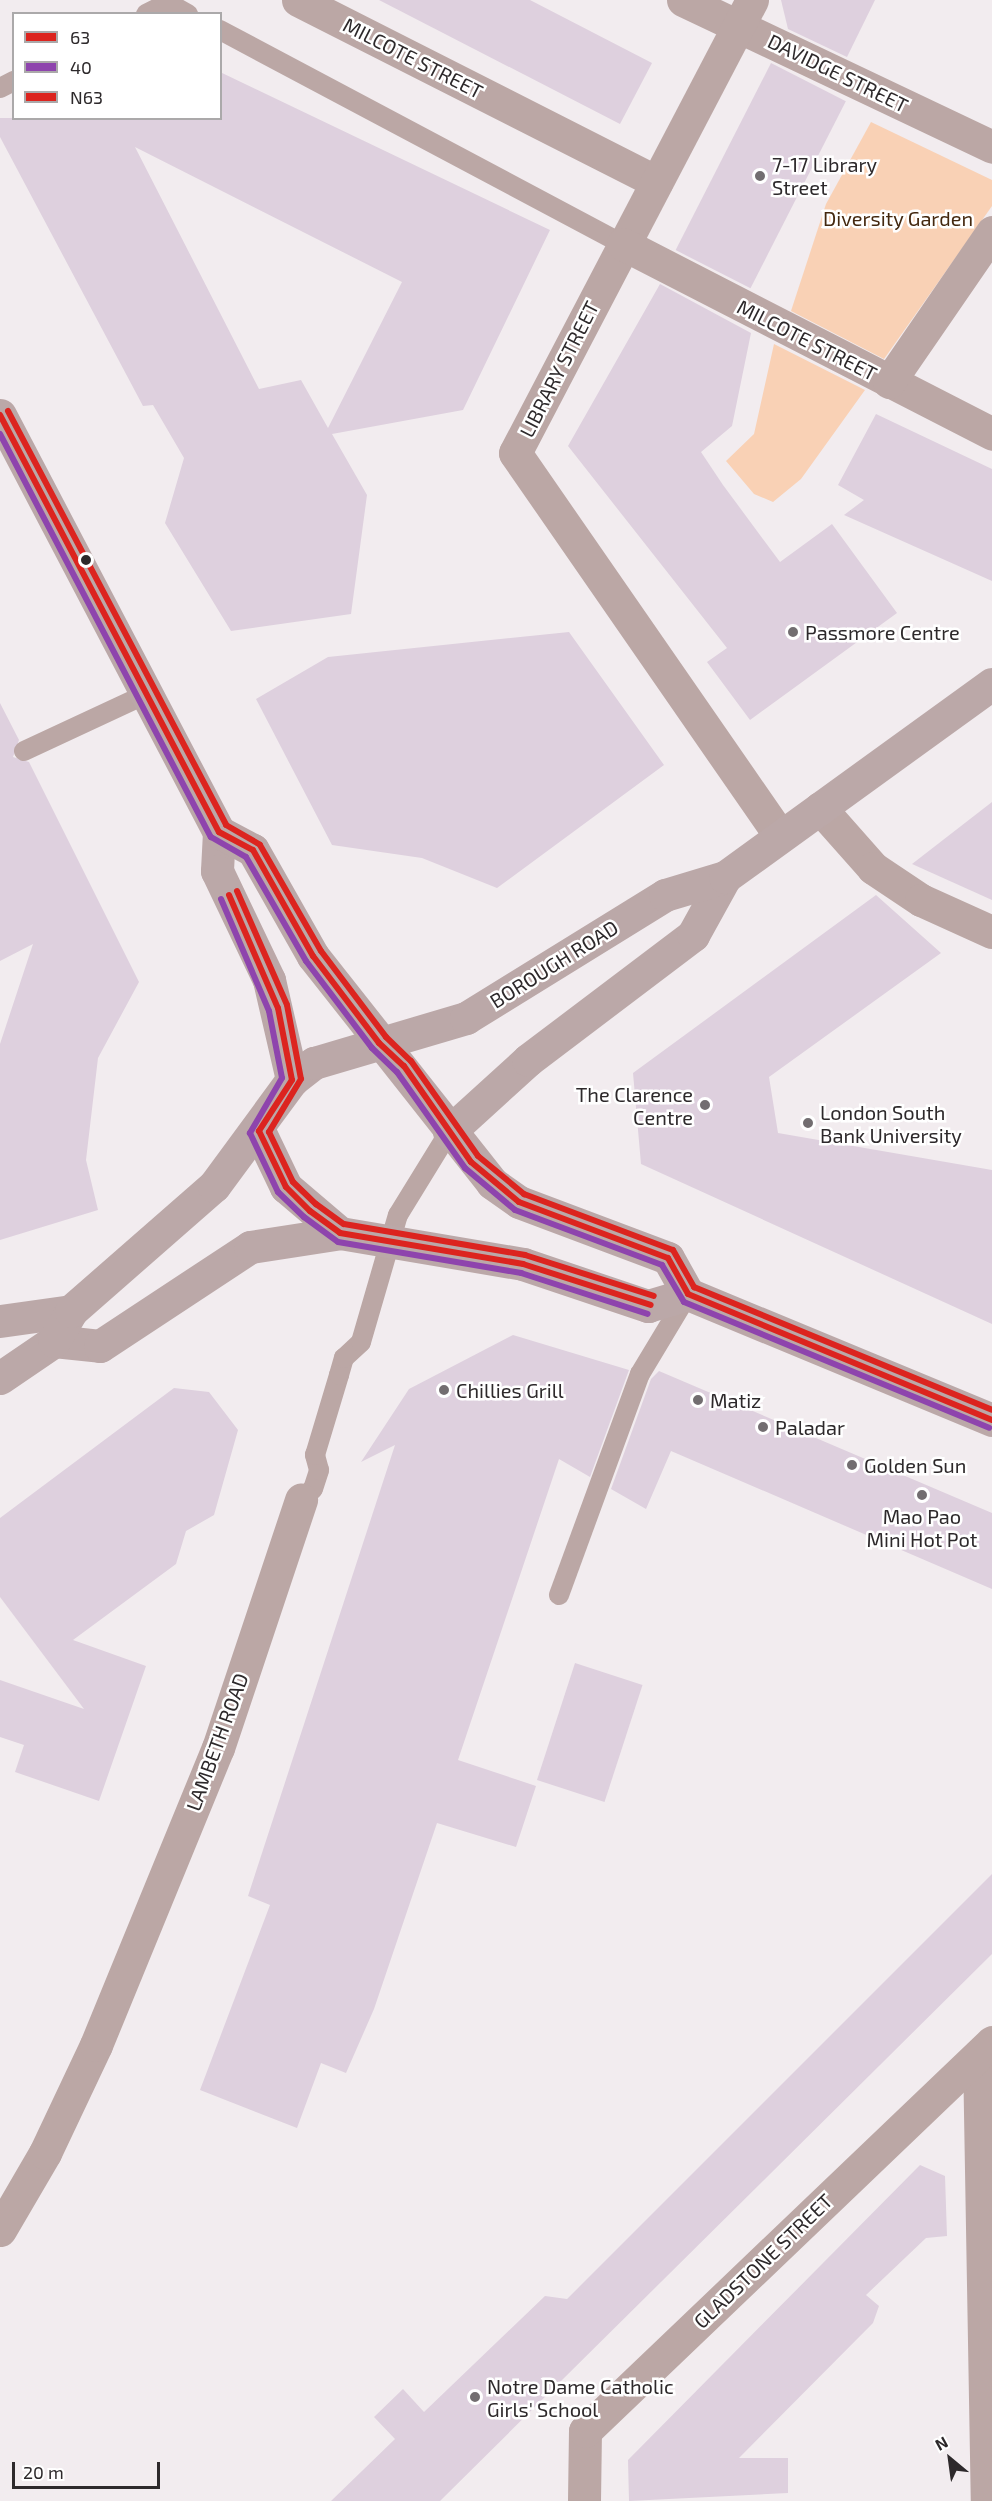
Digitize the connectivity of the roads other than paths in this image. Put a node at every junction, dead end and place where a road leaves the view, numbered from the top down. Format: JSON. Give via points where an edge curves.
{"nodes":[{"id":1,"x":298,"y":0,"type":"edge"},
{"id":2,"x":683,"y":0,"type":"edge"},
{"id":3,"x":150,"y":12,"type":"edge"},
{"id":4,"x":184,"y":12,"type":"edge"},
{"id":5,"x":745,"y":13,"type":"edge"},
{"id":6,"x":222,"y":31,"type":"edge"},
{"id":7,"x":992,"y":147,"type":"edge"},
{"id":8,"x":656,"y":182,"type":"junction"},
{"id":9,"x":992,"y":232,"type":"edge"},
{"id":10,"x":623,"y":244,"type":"junction"},
{"id":11,"x":889,"y":382,"type":"junction"},
{"id":12,"x":0,"y":415,"type":"edge"},
{"id":13,"x":992,"y":434,"type":"edge"},
{"id":14,"x":992,"y":684,"type":"edge"},
{"id":15,"x":146,"y":694,"type":"junction"},
{"id":16,"x":24,"y":751,"type":"dead end"},
{"id":17,"x":820,"y":808,"type":"junction"},
{"id":18,"x":219,"y":832,"type":"junction"},
{"id":19,"x":780,"y":836,"type":"junction"},
{"id":20,"x":725,"y":877,"type":"junction"},
{"id":21,"x":992,"y":932,"type":"edge"},
{"id":22,"x":379,"y":1044,"type":"junction"},
{"id":23,"x":292,"y":1080,"type":"junction"},
{"id":24,"x":259,"y":1131,"type":"junction"},
{"id":25,"x":449,"y":1132,"type":"junction"},
{"id":26,"x":340,"y":1233,"type":"junction"},
{"id":27,"x":390,"y":1244,"type":"junction"},
{"id":28,"x":688,"y":1294,"type":"junction"},
{"id":29,"x":71,"y":1311,"type":"junction"},
{"id":30,"x":0,"y":1321,"type":"edge"},
{"id":31,"x":54,"y":1341,"type":"junction"},
{"id":32,"x":0,"y":1378,"type":"edge"},
{"id":33,"x":992,"y":1420,"type":"edge"},
{"id":34,"x":301,"y":1500,"type":"joint"},
{"id":35,"x":559,"y":1595,"type":"dead end"},
{"id":36,"x":985,"y":2048,"type":"edge"},
{"id":37,"x":0,"y":2230,"type":"edge"},
{"id":38,"x":584,"y":2501,"type":"edge"},
{"id":39,"x":987,"y":2501,"type":"edge"}],
"edges":[{"from":1,"to":8,"type":"street","name":"MILCOTE STREET"},
{"from":2,"to":5,"type":"street","name":"DAVIDGE STREET"},
{"from":3,"to":4,"type":"lane","via":[[168,3]]},
{"from":5,"to":7,"type":"street","name":"DAVIDGE STREET"},
{"from":5,"to":8,"type":"street","name":"LIBRARY STREET"},
{"from":6,"to":10,"type":"lane"},
{"from":8,"to":10,"type":"street","name":"LIBRARY STREET"},
{"from":9,"to":11,"type":"street"},
{"from":10,"to":11,"type":"street","name":"MILCOTE STREET"},
{"from":10,"to":19,"type":"street","name":"LIBRARY STREET","via":[[515,453]]},
{"from":11,"to":13,"type":"street","name":"MILCOTE STREET"},
{"from":12,"to":15,"type":"main road"},
{"from":14,"to":17,"type":"main road","name":"BOROUGH ROAD"},
{"from":15,"to":16,"type":"lane"},
{"from":15,"to":18,"type":"main road"},
{"from":17,"to":19,"type":"main road","name":"BOROUGH ROAD"},
{"from":17,"to":21,"type":"street","via":[[873,868],[921,900]]},
{"from":18,"to":22,"type":"main road","via":[[253,850],[313,956]]},
{"from":18,"to":23,"type":"main road","via":[[217,871],[269,980]]},
{"from":19,"to":20,"type":"main road","name":"BOROUGH ROAD"},
{"from":20,"to":22,"type":"main road","name":"BOROUGH ROAD","via":[[665,895],[466,1018]]},
{"from":20,"to":25,"type":"main road","name":"BOROUGH ROAD","via":[[693,935],[528,1060]]},
{"from":22,"to":23,"type":"main road","via":[[314,1063]]},
{"from":22,"to":25,"type":"main road","via":[[404,1066]]},
{"from":23,"to":24,"type":"main road"},
{"from":24,"to":26,"type":"main road","via":[[286,1187]]},
{"from":24,"to":29,"type":"main road","via":[[214,1186]]},
{"from":25,"to":27,"type":"lane","via":[[398,1215]]},
{"from":25,"to":28,"type":"main road","via":[[492,1183],[519,1202],[668,1258]]},
{"from":26,"to":27,"type":"main road"},
{"from":26,"to":31,"type":"main road","via":[[250,1247],[100,1346]]},
{"from":27,"to":28,"type":"main road","via":[[523,1264],[648,1306]]},
{"from":27,"to":34,"type":"lane","name":"LAMBETH ROAD","via":[[361,1342],[344,1358],[315,1455],[319,1470],[313,1489]]},
{"from":28,"to":33,"type":"main road"},
{"from":28,"to":35,"type":"lane","via":[[640,1374]]},
{"from":29,"to":30,"type":"main road"},
{"from":29,"to":31,"type":"main road"},
{"from":31,"to":32,"type":"main road"},
{"from":34,"to":37,"type":"street","name":"LAMBETH ROAD","via":[[218,1748],[96,2045],[45,2153]]},
{"from":36,"to":38,"type":"street","name":"GLADSTONE STREET","via":[[585,2431]]},
{"from":36,"to":39,"type":"street"}]}
